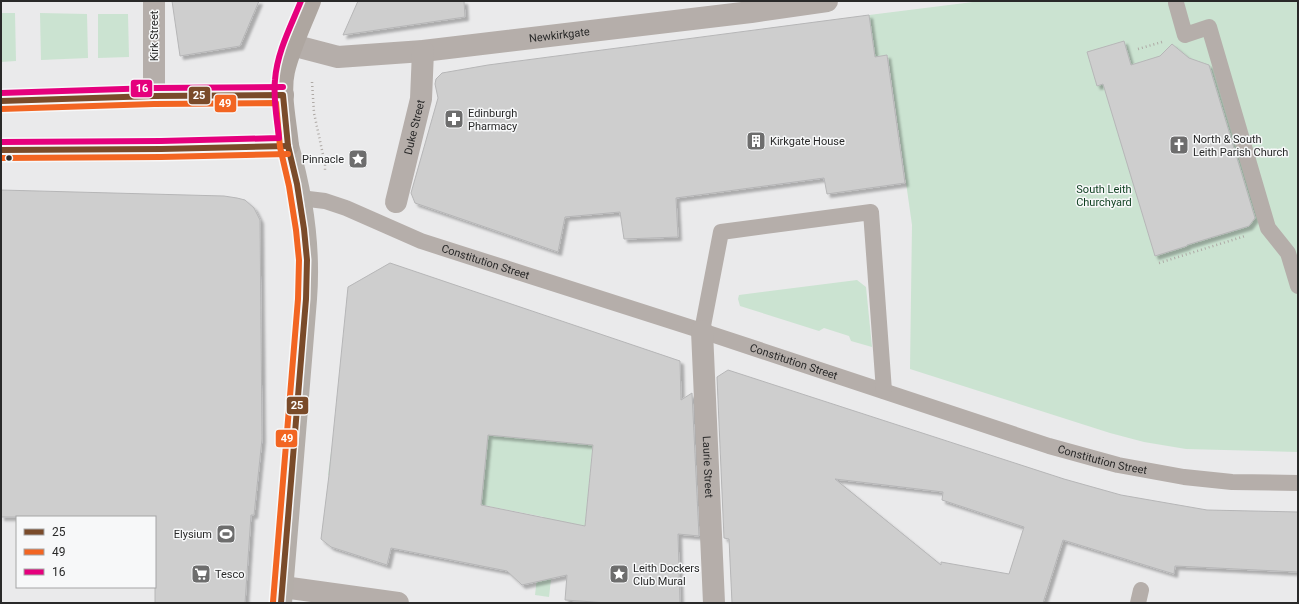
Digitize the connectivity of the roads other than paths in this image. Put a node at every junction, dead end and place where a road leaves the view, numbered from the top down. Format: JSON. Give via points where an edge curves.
{"nodes":[{"id":1,"x":154,"y":1,"type":"edge"},
{"id":2,"x":310,"y":1,"type":"edge"},
{"id":3,"x":827,"y":1,"type":"edge"},
{"id":4,"x":1176,"y":3,"type":"dead end"},
{"id":5,"x":292,"y":45,"type":"junction"},
{"id":6,"x":423,"y":51,"type":"junction"},
{"id":7,"x":283,"y":95,"type":"junction"},
{"id":8,"x":154,"y":96,"type":"junction"},
{"id":9,"x":1,"y":101,"type":"edge"},
{"id":10,"x":288,"y":146,"type":"junction"},
{"id":11,"x":1,"y":150,"type":"edge"},
{"id":12,"x":300,"y":198,"type":"junction"},
{"id":13,"x":396,"y":202,"type":"dead end"},
{"id":14,"x":1298,"y":286,"type":"edge"},
{"id":15,"x":702,"y":331,"type":"junction"},
{"id":16,"x":884,"y":391,"type":"junction"},
{"id":17,"x":1298,"y":484,"type":"edge"},
{"id":18,"x":282,"y":595,"type":"edge"},
{"id":19,"x":398,"y":603,"type":"edge"},
{"id":20,"x":714,"y":603,"type":"edge"}],
"edges":[{"from":1,"to":8,"type":"street","name":"Kirk Street"},
{"from":2,"to":5,"type":"main road"},
{"from":3,"to":6,"type":"street","name":"Newkirkgate"},
{"from":4,"to":14,"type":"lane","via":[[1185,35],[1209,27],[1268,228],[1288,253]]},
{"from":5,"to":6,"type":"street","name":"Newkirkgate","via":[[338,57]]},
{"from":5,"to":7,"type":"main road","via":[[284,72]]},
{"from":6,"to":13,"type":"street","name":"Duke Street","via":[[421,99]]},
{"from":7,"to":8,"type":"main road"},
{"from":7,"to":10,"type":"main road"},
{"from":8,"to":9,"type":"main road"},
{"from":10,"to":11,"type":"main road"},
{"from":10,"to":12,"type":"street"},
{"from":12,"to":15,"type":"lane","name":"Constitution Street","via":[[325,200],[421,241]]},
{"from":12,"to":18,"type":"street","via":[[307,260],[307,290]]},
{"from":15,"to":16,"type":"lane","name":"Constitution Street"},
{"from":15,"to":16,"type":"lane","via":[[721,232],[871,212]]},
{"from":15,"to":20,"type":"street","name":"Laurie Street"},
{"from":16,"to":17,"type":"lane","name":"Constitution Street","via":[[1049,446],[1118,465],[1184,477],[1232,482]]},
{"from":18,"to":19,"type":"street"}]}
